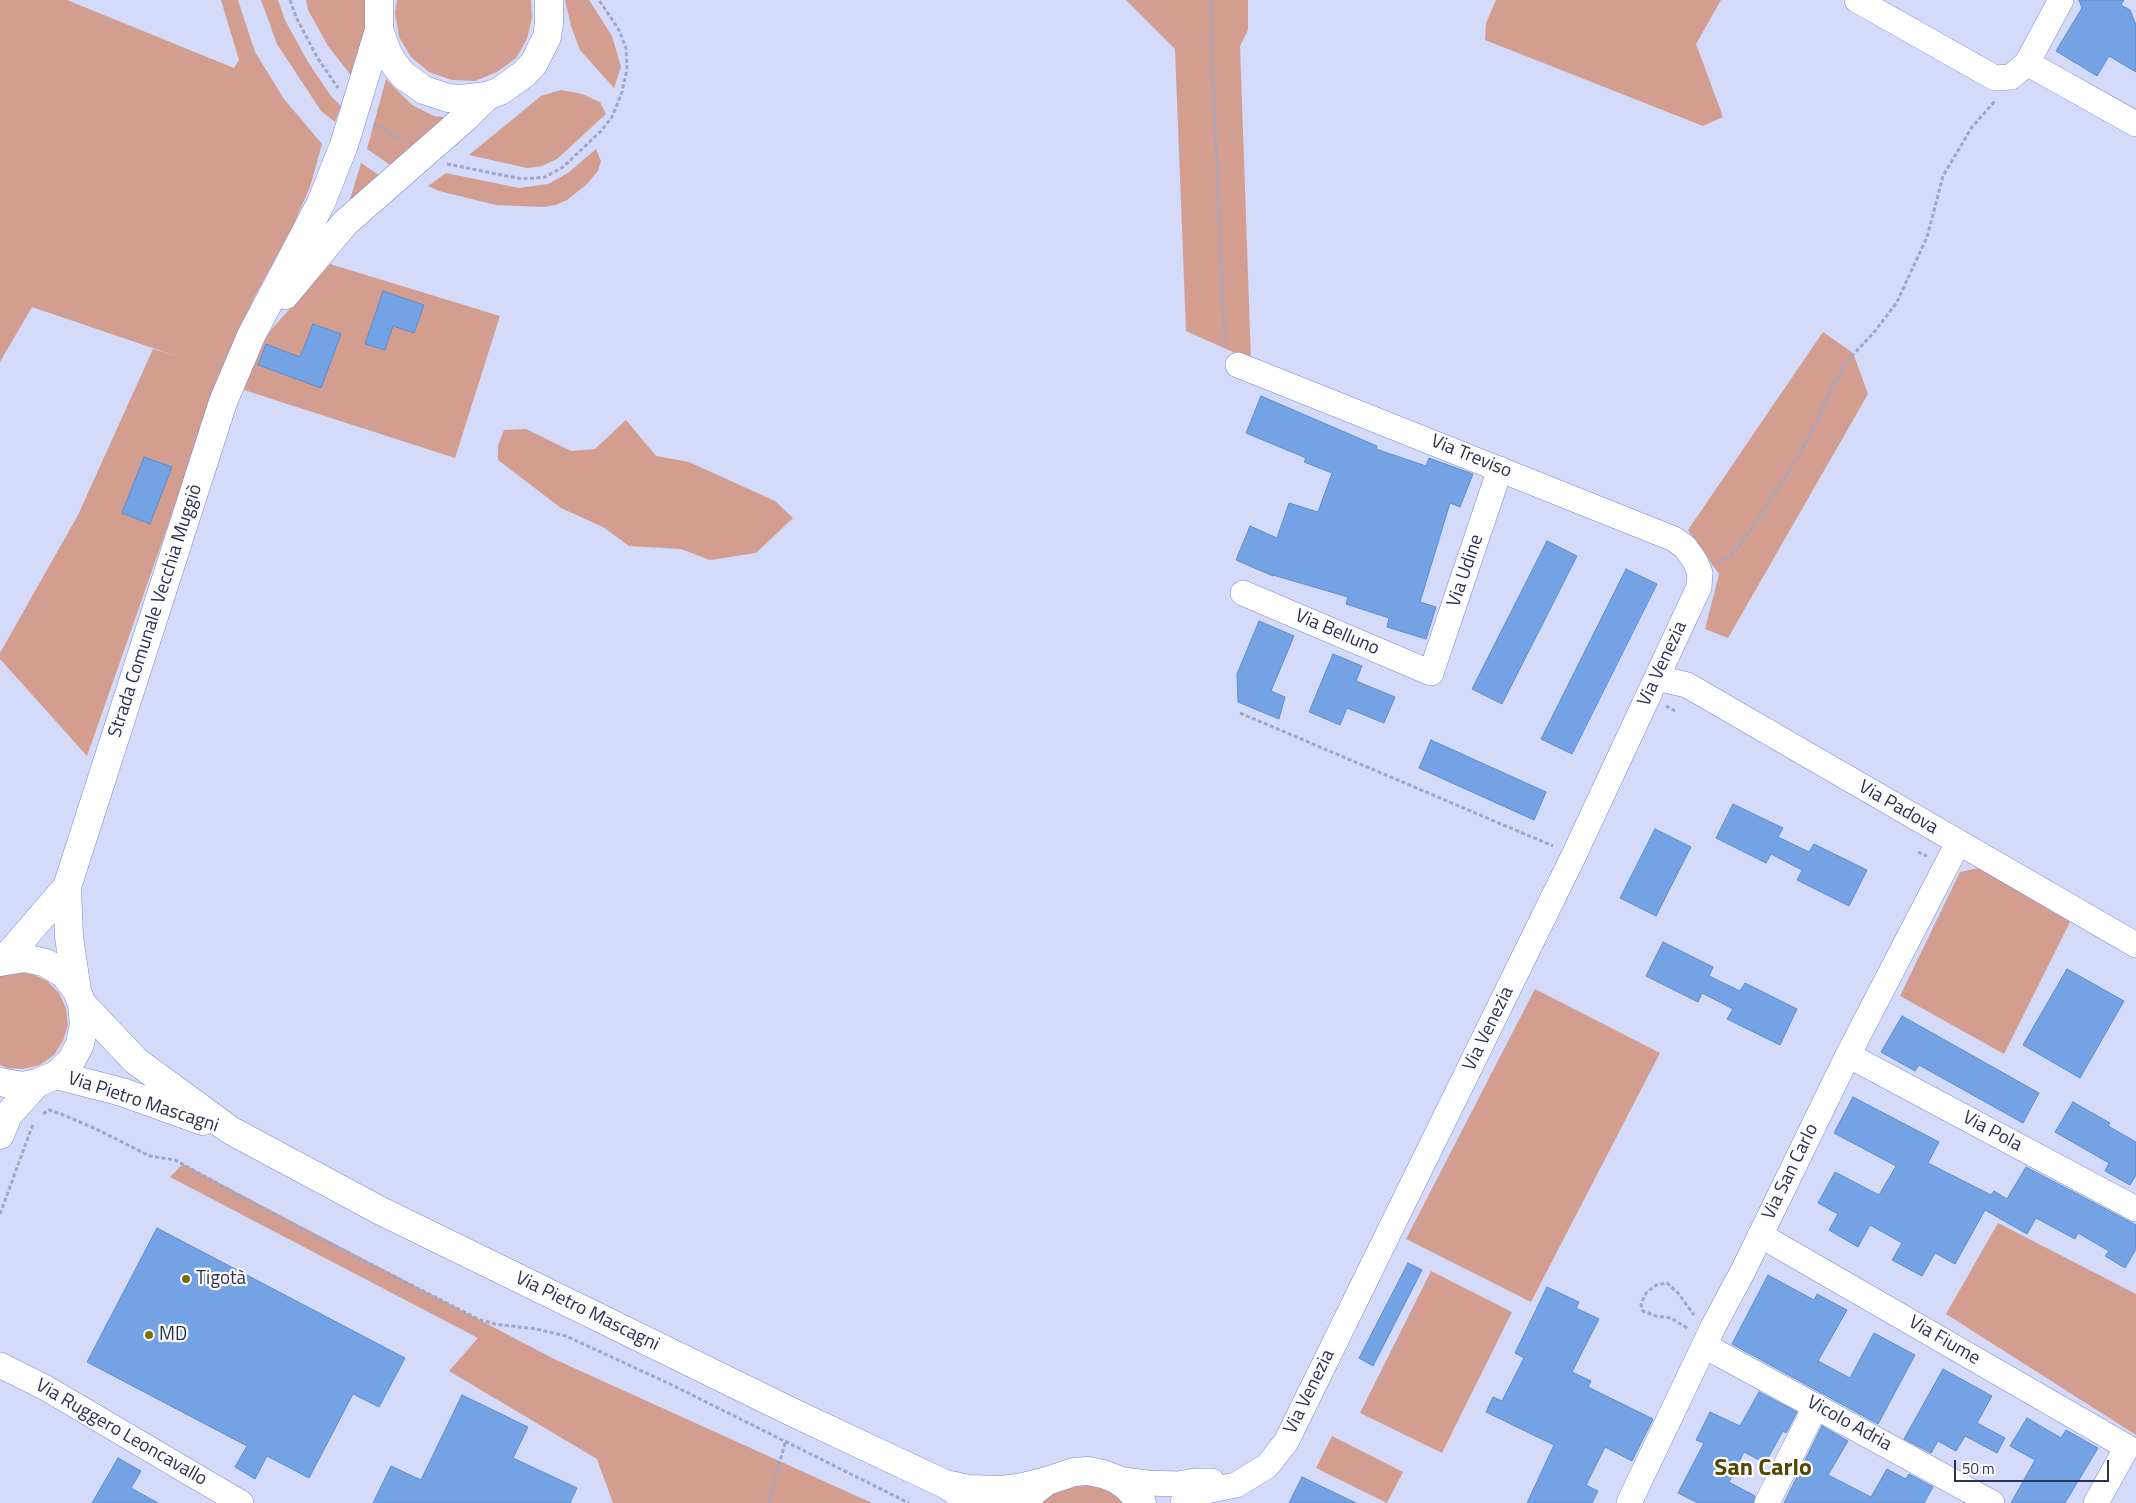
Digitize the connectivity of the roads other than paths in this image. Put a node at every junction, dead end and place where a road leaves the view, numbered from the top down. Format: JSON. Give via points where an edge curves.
{"nodes":[{"id":1,"x":378,"y":0,"type":"edge"},
{"id":2,"x":549,"y":0,"type":"edge"},
{"id":3,"x":1858,"y":0,"type":"edge"},
{"id":4,"x":2061,"y":0,"type":"edge"},
{"id":5,"x":379,"y":30,"type":"junction"},
{"id":6,"x":2027,"y":63,"type":"junction"},
{"id":7,"x":487,"y":96,"type":"junction"},
{"id":8,"x":2136,"y":124,"type":"edge"},
{"id":9,"x":251,"y":336,"type":"junction"},
{"id":10,"x":1238,"y":366,"type":"road end"},
{"id":11,"x":1500,"y":469,"type":"junction"},
{"id":12,"x":1697,"y":567,"type":"joint"},
{"id":13,"x":1243,"y":593,"type":"dead end"},
{"id":14,"x":1431,"y":673,"type":"joint"},
{"id":15,"x":1658,"y":678,"type":"junction"},
{"id":16,"x":1958,"y":843,"type":"junction"},
{"id":17,"x":67,"y":887,"type":"junction"},
{"id":18,"x":2136,"y":945,"type":"edge"},
{"id":19,"x":2,"y":961,"type":"edge"},
{"id":20,"x":80,"y":998,"type":"junction"},
{"id":21,"x":1848,"y":1056,"type":"junction"},
{"id":22,"x":47,"y":1079,"type":"junction"},
{"id":23,"x":0,"y":1082,"type":"edge"},
{"id":24,"x":230,"y":1130,"type":"junction"},
{"id":25,"x":0,"y":1135,"type":"edge"},
{"id":26,"x":2136,"y":1209,"type":"edge"},
{"id":27,"x":1760,"y":1235,"type":"junction"},
{"id":28,"x":1709,"y":1337,"type":"junction"},
{"id":29,"x":0,"y":1365,"type":"edge"},
{"id":30,"x":1816,"y":1406,"type":"junction"},
{"id":31,"x":1116,"y":1479,"type":"junction"},
{"id":32,"x":1245,"y":1479,"type":"junction"},
{"id":33,"x":1047,"y":1481,"type":"junction"},
{"id":34,"x":947,"y":1485,"type":"junction"},
{"id":35,"x":241,"y":1503,"type":"edge"},
{"id":36,"x":973,"y":1503,"type":"edge"},
{"id":37,"x":1024,"y":1503,"type":"edge"},
{"id":38,"x":1142,"y":1503,"type":"edge"},
{"id":39,"x":1183,"y":1503,"type":"edge"},
{"id":40,"x":1629,"y":1503,"type":"edge"},
{"id":41,"x":1767,"y":1503,"type":"edge"},
{"id":42,"x":1992,"y":1503,"type":"edge"},
{"id":43,"x":2096,"y":1503,"type":"edge"}],
"edges":[{"from":1,"to":5,"type":"main road"},
{"from":2,"to":7,"type":"main road","via":[[547,37],[534,63],[513,84]]},
{"from":3,"to":6,"type":"street","via":[[1995,78],[2011,77]]},
{"from":4,"to":6,"type":"street"},
{"from":5,"to":7,"type":"main road","via":[[395,65],[424,90],[448,98]]},
{"from":5,"to":9,"type":"main road","name":"Strada Comunale Vecchia Muggiò","via":[[344,145],[321,203]]},
{"from":6,"to":8,"type":"street"},
{"from":7,"to":9,"type":"main road","name":"Strada Comunale Vecchia Muggiò","via":[[345,223]]},
{"from":9,"to":17,"type":"main road","name":"Strada Comunale Vecchia Muggiò","via":[[223,402]]},
{"from":10,"to":11,"type":"street","name":"Via Treviso"},
{"from":11,"to":12,"type":"street","name":"Via Treviso","via":[[1674,539],[1686,547]]},
{"from":11,"to":14,"type":"street","name":"Via Udine"},
{"from":12,"to":15,"type":"street","name":"Via Venezia","via":[[1699,587]]},
{"from":13,"to":14,"type":"street","name":"Via Belluno"},
{"from":15,"to":16,"type":"street","name":"Via Padova","via":[[1687,685]]},
{"from":15,"to":32,"type":"street","name":"Via Venezia","via":[[1286,1442],[1268,1466]]},
{"from":16,"to":18,"type":"street","name":"Via Padova"},
{"from":16,"to":21,"type":"street","name":"Via San Carlo"},
{"from":17,"to":19,"type":"main road"},
{"from":17,"to":20,"type":"main road","via":[[69,937]]},
{"from":19,"to":20,"type":"main road","name":"Via Pietro Mascagni","via":[[25,958],[46,963],[64,974]]},
{"from":20,"to":22,"type":"main road","via":[[84,1024],[80,1044],[71,1062]]},
{"from":20,"to":24,"type":"main road","name":"Via Pietro Mascagni","via":[[136,1061]]},
{"from":21,"to":26,"type":"street","name":"Via Pola"},
{"from":21,"to":27,"type":"street","name":"Via San Carlo"},
{"from":22,"to":23,"type":"main road","name":"Via Pietro Mascagni","via":[[23,1086]]},
{"from":22,"to":24,"type":"main road","name":"Via Pietro Mascagni","via":[[122,1092]]},
{"from":22,"to":25,"type":"main road","via":[[13,1108]]},
{"from":24,"to":34,"type":"main road","name":"Via Pietro Mascagni","via":[[379,1210]]},
{"from":27,"to":28,"type":"street","name":"Via San Carlo"},
{"from":27,"to":43,"type":"street","name":"Via Fiume","via":[[2127,1447]]},
{"from":28,"to":30,"type":"street","name":"Vicolo Adria"},
{"from":28,"to":40,"type":"street","name":"Via San Carlo"},
{"from":29,"to":35,"type":"street","name":"Via Ruggero Leoncavallo","via":[[46,1388]]},
{"from":30,"to":41,"type":"street"},
{"from":30,"to":42,"type":"street","name":"Vicolo Adria"},
{"from":31,"to":32,"type":"street","name":"Via Venezia","via":[[1178,1484]]},
{"from":31,"to":33,"type":"main road","name":"Via Pietro Mascagni","via":[[1103,1474],[1074,1472]]},
{"from":31,"to":38,"type":"main road"},
{"from":32,"to":39,"type":"street","name":"Via Venezia","via":[[1236,1485],[1201,1492]]},
{"from":33,"to":34,"type":"main road","name":"Via Pietro Mascagni","via":[[1001,1490]]},
{"from":33,"to":37,"type":"main road"},
{"from":34,"to":36,"type":"main road","name":"Via Pietro Mascagni"}]}
